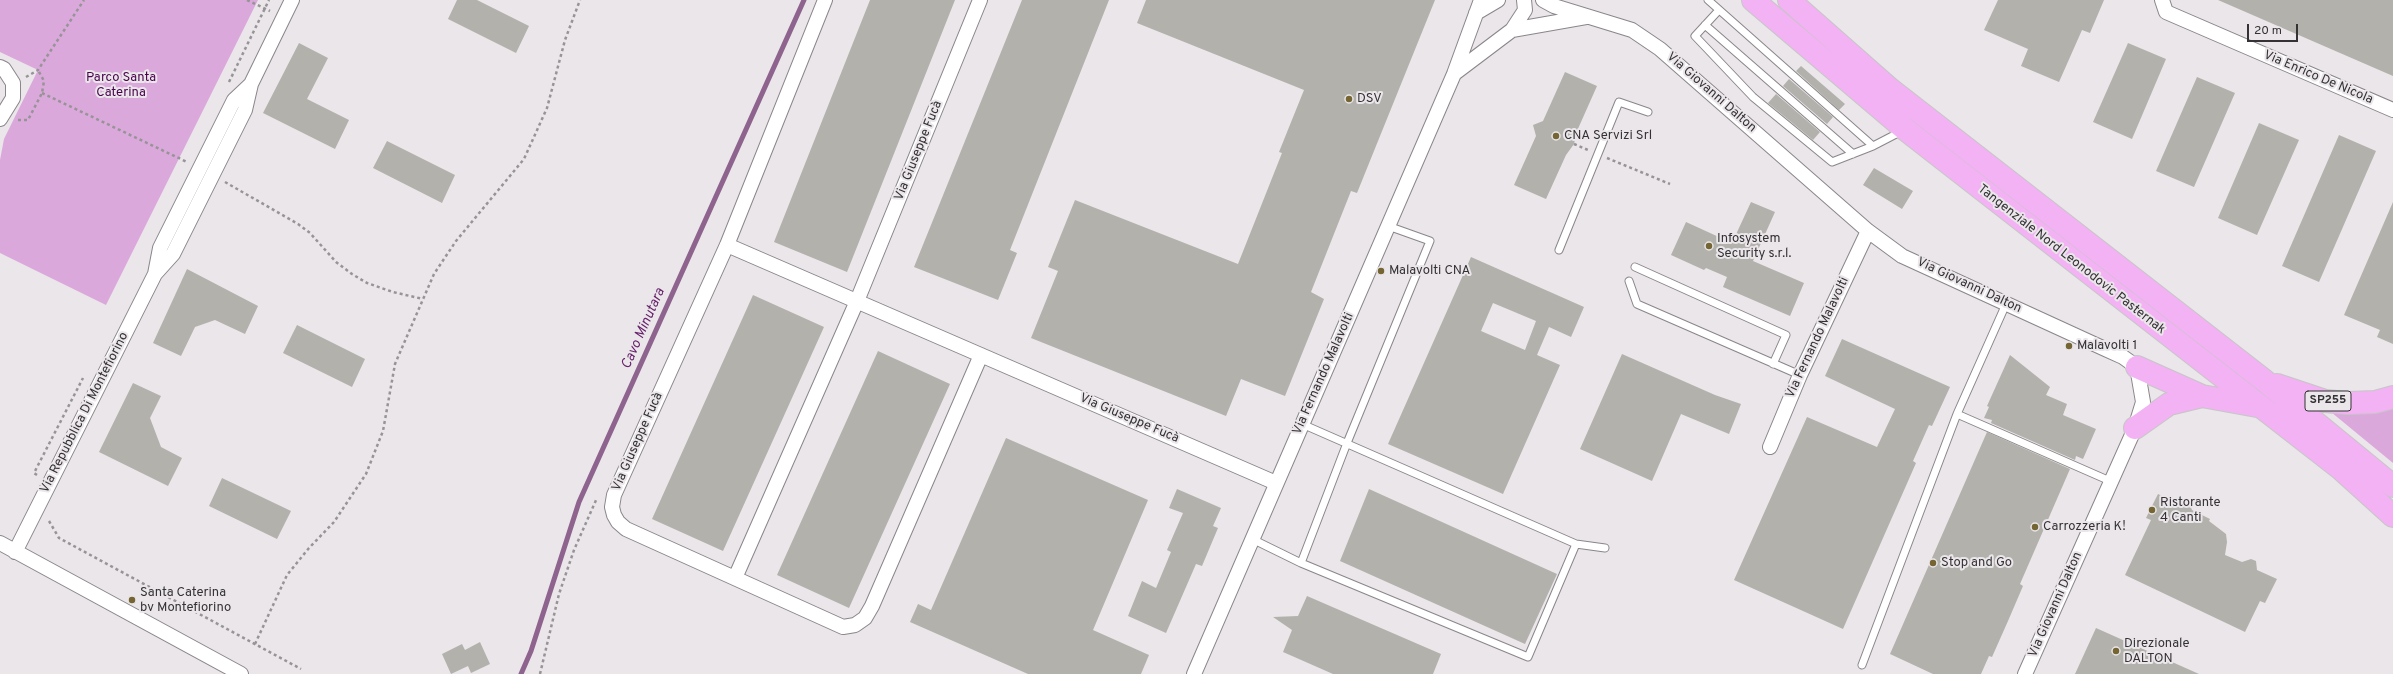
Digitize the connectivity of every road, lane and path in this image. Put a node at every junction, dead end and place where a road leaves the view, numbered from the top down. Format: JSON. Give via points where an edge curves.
{"nodes":[{"id":1,"x":84,"y":0,"type":"edge"},
{"id":2,"x":247,"y":0,"type":"edge"},
{"id":3,"x":292,"y":0,"type":"edge"},
{"id":4,"x":576,"y":0,"type":"edge"},
{"id":5,"x":825,"y":0,"type":"edge"},
{"id":6,"x":980,"y":0,"type":"edge"},
{"id":7,"x":1481,"y":0,"type":"edge"},
{"id":8,"x":1498,"y":0,"type":"edge"},
{"id":9,"x":1524,"y":0,"type":"edge"},
{"id":10,"x":1543,"y":0,"type":"edge"},
{"id":11,"x":1708,"y":0,"type":"edge"},
{"id":12,"x":1753,"y":0,"type":"edge"},
{"id":13,"x":1789,"y":0,"type":"edge"},
{"id":14,"x":2162,"y":0,"type":"edge"},
{"id":15,"x":580,"y":1,"type":"edge"},
{"id":16,"x":1719,"y":10,"type":"junction"},
{"id":17,"x":1476,"y":13,"type":"junction"},
{"id":18,"x":1589,"y":17,"type":"junction"},
{"id":19,"x":284,"y":18,"type":"junction"},
{"id":20,"x":1705,"y":25,"type":"junction"},
{"id":21,"x":1512,"y":30,"type":"junction"},
{"id":22,"x":0,"y":67,"type":"edge"},
{"id":23,"x":38,"y":70,"type":"junction"},
{"id":24,"x":1454,"y":74,"type":"junction"},
{"id":25,"x":13,"y":83,"type":"junction"},
{"id":26,"x":251,"y":84,"type":"junction"},
{"id":27,"x":42,"y":93,"type":"junction"},
{"id":28,"x":2393,"y":110,"type":"edge"},
{"id":29,"x":1648,"y":112,"type":"dead end"},
{"id":30,"x":2,"y":115,"type":"edge"},
{"id":31,"x":1906,"y":130,"type":"junction"},
{"id":32,"x":1574,"y":144,"type":"dead end"},
{"id":33,"x":1873,"y":146,"type":"junction"},
{"id":34,"x":1598,"y":154,"type":"junction"},
{"id":35,"x":1853,"y":154,"type":"junction"},
{"id":36,"x":199,"y":168,"type":"junction"},
{"id":37,"x":212,"y":175,"type":"junction"},
{"id":38,"x":1670,"y":184,"type":"dead end"},
{"id":39,"x":1388,"y":226,"type":"junction"},
{"id":40,"x":1868,"y":231,"type":"junction"},
{"id":41,"x":727,"y":245,"type":"junction"},
{"id":42,"x":1559,"y":250,"type":"dead end"},
{"id":43,"x":1635,"y":267,"type":"dead end"},
{"id":44,"x":155,"y":274,"type":"junction"},
{"id":45,"x":1629,"y":281,"type":"dead end"},
{"id":46,"x":423,"y":299,"type":"junction"},
{"id":47,"x":858,"y":302,"type":"junction"},
{"id":48,"x":2006,"y":304,"type":"junction"},
{"id":49,"x":981,"y":355,"type":"junction"},
{"id":50,"x":1774,"y":364,"type":"junction"},
{"id":51,"x":2137,"y":367,"type":"junction"},
{"id":52,"x":1800,"y":375,"type":"junction"},
{"id":53,"x":2265,"y":381,"type":"junction"},
{"id":54,"x":2202,"y":396,"type":"junction"},
{"id":55,"x":2393,"y":397,"type":"edge"},
{"id":56,"x":2257,"y":406,"type":"junction"},
{"id":57,"x":1957,"y":414,"type":"junction"},
{"id":58,"x":1302,"y":424,"type":"junction"},
{"id":59,"x":2135,"y":428,"type":"junction"},
{"id":60,"x":1347,"y":443,"type":"junction"},
{"id":61,"x":1770,"y":447,"type":"dead end"},
{"id":62,"x":2110,"y":481,"type":"junction"},
{"id":63,"x":1276,"y":483,"type":"junction"},
{"id":64,"x":2393,"y":486,"type":"edge"},
{"id":65,"x":598,"y":494,"type":"dead end"},
{"id":66,"x":50,"y":516,"type":"dead end"},
{"id":67,"x":2393,"y":516,"type":"edge"},
{"id":68,"x":1252,"y":538,"type":"junction"},
{"id":69,"x":0,"y":543,"type":"edge"},
{"id":70,"x":1576,"y":544,"type":"junction"},
{"id":71,"x":1605,"y":548,"type":"dead end"},
{"id":72,"x":15,"y":552,"type":"junction"},
{"id":73,"x":1301,"y":563,"type":"junction"},
{"id":74,"x":735,"y":578,"type":"junction"},
{"id":75,"x":255,"y":644,"type":"junction"},
{"id":76,"x":1862,"y":665,"type":"dead end"},
{"id":77,"x":302,"y":669,"type":"dead end"},
{"id":78,"x":241,"y":674,"type":"edge"},
{"id":79,"x":540,"y":674,"type":"edge"},
{"id":80,"x":1194,"y":674,"type":"edge"},
{"id":81,"x":2025,"y":674,"type":"edge"}],
"edges":[{"from":1,"to":23,"type":"path"},
{"from":2,"to":19,"type":"path"},
{"from":3,"to":19,"type":"street","name":"Via Repubblica Di Montefiorino"},
{"from":4,"to":15,"type":"path"},
{"from":5,"to":41,"type":"street","name":"Via Giuseppe Fucà"},
{"from":6,"to":47,"type":"street","name":"Via Giuseppe Fucà"},
{"from":7,"to":17,"type":"street","name":"Via Fernando Malavolti"},
{"from":8,"to":17,"type":"street"},
{"from":9,"to":21,"type":"street","name":"Via Fernando Malavolti","via":[[1525,10]]},
{"from":10,"to":18,"type":"street","name":"Via Giovanni Dalton"},
{"from":11,"to":16,"type":"lane"},
{"from":12,"to":31,"type":"highway","name":"Tangenziale Nord Leonodovic Pasternak"},
{"from":13,"to":53,"type":"highway","name":"Tangenziale Nord Leonodovic Pasternak","via":[[1890,89]]},
{"from":14,"to":28,"type":"street","name":"Via Enrico De Nicola","via":[[2166,12]]},
{"from":15,"to":46,"type":"path","via":[[547,108],[524,159],[456,241],[434,274]]},
{"from":16,"to":20,"type":"lane"},
{"from":16,"to":33,"type":"lane"},
{"from":17,"to":24,"type":"street","name":"Via Fernando Malavolti"},
{"from":18,"to":21,"type":"street","name":"Via Fernando Malavolti"},
{"from":18,"to":40,"type":"street","name":"Via Giovanni Dalton","via":[[1632,30],[1660,49]]},
{"from":19,"to":26,"type":"street","name":"Via Repubblica Di Montefiorino"},
{"from":20,"to":35,"type":"lane"},
{"from":20,"to":35,"type":"lane","via":[[1695,36],[1753,97],[1832,162]]},
{"from":21,"to":24,"type":"street","name":"Via Fernando Malavolti"},
{"from":22,"to":25,"type":"street"},
{"from":23,"to":25,"type":"path"},
{"from":23,"to":27,"type":"path","via":[[44,81]]},
{"from":24,"to":39,"type":"street","name":"Via Fernando Malavolti"},
{"from":25,"to":30,"type":"street","via":[[13,98]]},
{"from":26,"to":36,"type":"street","name":"Via Repubblica Di Montefiorino","via":[[234,100]]},
{"from":26,"to":37,"type":"street","name":"Via Repubblica Di Montefiorino","via":[[245,110]]},
{"from":27,"to":30,"type":"path","via":[[28,120]]},
{"from":27,"to":36,"type":"path"},
{"from":29,"to":34,"type":"lane","via":[[1619,102]]},
{"from":31,"to":33,"type":"lane"},
{"from":31,"to":56,"type":"highway","name":"Tangenziale Nord Leonodovic Pasternak"},
{"from":32,"to":34,"type":"path"},
{"from":33,"to":35,"type":"lane"},
{"from":34,"to":38,"type":"path"},
{"from":34,"to":42,"type":"lane"},
{"from":36,"to":44,"type":"street","name":"Via Repubblica Di Montefiorino","via":[[160,248]]},
{"from":37,"to":44,"type":"street","name":"Via Repubblica Di Montefiorino","via":[[173,254]]},
{"from":37,"to":46,"type":"path","via":[[298,224],[310,233],[336,262],[362,280],[393,292]]},
{"from":39,"to":58,"type":"street","name":"Via Fernando Malavolti"},
{"from":39,"to":60,"type":"lane","via":[[1430,241]]},
{"from":40,"to":48,"type":"street","name":"Via Giovanni Dalton","via":[[1902,256]]},
{"from":40,"to":52,"type":"street","name":"Via Fernando Malavolti"},
{"from":41,"to":47,"type":"street","name":"Via Giuseppe Fucà"},
{"from":41,"to":74,"type":"street","name":"Via Giuseppe Fucà","via":[[614,495],[612,507],[618,522],[626,529]]},
{"from":43,"to":50,"type":"lane","via":[[1786,335]]},
{"from":44,"to":72,"type":"street","name":"Via Repubblica Di Montefiorino"},
{"from":45,"to":50,"type":"lane","via":[[1638,304]]},
{"from":46,"to":75,"type":"path","via":[[395,364],[383,431],[366,474],[334,522],[287,576]]},
{"from":47,"to":49,"type":"street","name":"Via Giuseppe Fucà"},
{"from":47,"to":74,"type":"street","name":"Via Giuseppe Fucà"},
{"from":48,"to":51,"type":"street","name":"Via Giovanni Dalton","via":[[2123,357]]},
{"from":48,"to":57,"type":"lane"},
{"from":49,"to":63,"type":"street","name":"Via Giuseppe Fucà"},
{"from":49,"to":74,"type":"street","name":"Via Giuseppe Fucà","via":[[865,618],[855,625],[843,627]]},
{"from":50,"to":52,"type":"lane"},
{"from":51,"to":54,"type":"highway"},
{"from":51,"to":59,"type":"street","name":"Via Giovanni Dalton","via":[[2143,402]]},
{"from":52,"to":61,"type":"street","name":"Via Fernando Malavolti"},
{"from":53,"to":55,"type":"highway","number":"SP255","via":[[2326,401],[2375,402]]},
{"from":53,"to":64,"type":"highway","name":"Tangenziale Nord Leonodovic Pasternak"},
{"from":54,"to":56,"type":"highway"},
{"from":54,"to":59,"type":"highway","via":[[2169,404]]},
{"from":56,"to":67,"type":"highway","name":"Tangenziale Nord Leonodovic Pasternak","via":[[2341,470]]},
{"from":57,"to":62,"type":"lane"},
{"from":57,"to":76,"type":"lane"},
{"from":58,"to":60,"type":"lane"},
{"from":58,"to":63,"type":"street","name":"Via Fernando Malavolti"},
{"from":59,"to":62,"type":"street","name":"Via Giovanni Dalton"},
{"from":60,"to":70,"type":"lane"},
{"from":60,"to":73,"type":"lane"},
{"from":62,"to":81,"type":"street","name":"Via Giovanni Dalton"},
{"from":63,"to":68,"type":"street","name":"Via Fernando Malavolti"},
{"from":65,"to":79,"type":"path","via":[[574,550],[559,594]]},
{"from":66,"to":75,"type":"path","via":[[49,523],[59,538]]},
{"from":68,"to":73,"type":"lane"},
{"from":68,"to":80,"type":"street","name":"Via Fernando Malavolti"},
{"from":69,"to":72,"type":"street"},
{"from":70,"to":71,"type":"lane"},
{"from":70,"to":73,"type":"lane","via":[[1528,657]]},
{"from":72,"to":78,"type":"street"},
{"from":75,"to":77,"type":"path"}]}
